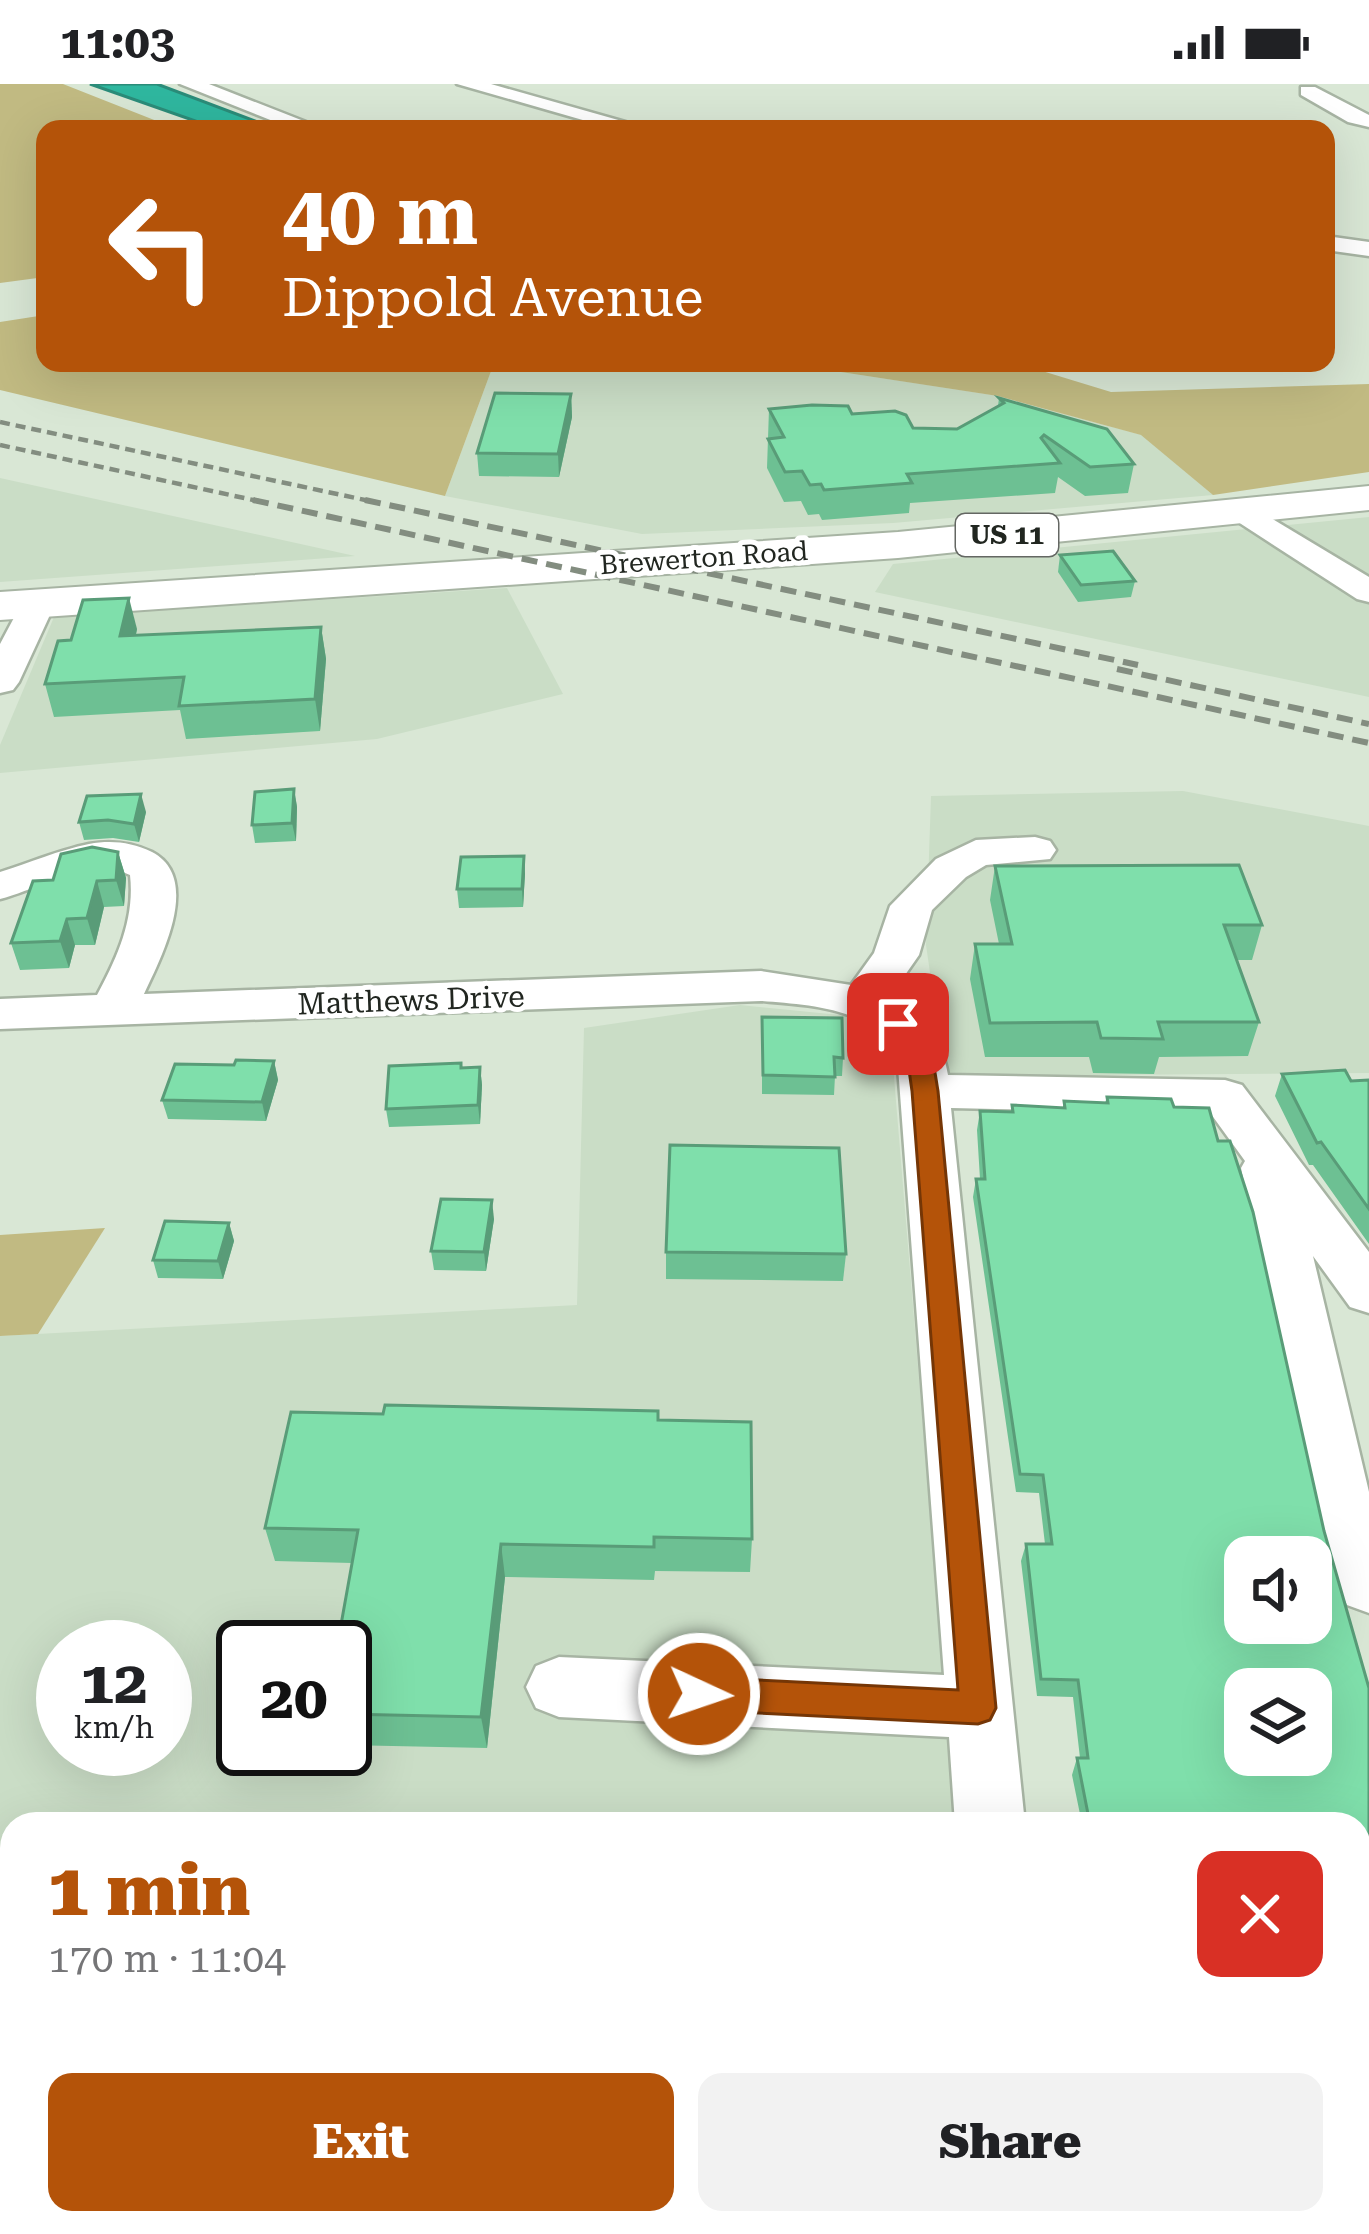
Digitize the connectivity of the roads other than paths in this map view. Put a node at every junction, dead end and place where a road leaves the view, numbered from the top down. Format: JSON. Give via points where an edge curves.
{"nodes":[{"id":1,"x":190,"y":84,"type":"edge"},
{"id":2,"x":467,"y":84,"type":"edge"},
{"id":3,"x":1308,"y":91,"type":"dead end"},
{"id":4,"x":1362,"y":119,"type":"edge"},
{"id":5,"x":288,"y":120,"type":"edge"},
{"id":6,"x":605,"y":120,"type":"edge"},
{"id":7,"x":1335,"y":244,"type":"edge"},
{"id":8,"x":1369,"y":249,"type":"edge"},
{"id":9,"x":1364,"y":505,"type":"edge"},
{"id":10,"x":1246,"y":513,"type":"junction"},
{"id":11,"x":1369,"y":550,"type":"edge"},
{"id":12,"x":1319,"y":556,"type":"junction"},
{"id":13,"x":1369,"y":592,"type":"edge"},
{"id":14,"x":18,"y":605,"type":"edge"},
{"id":15,"x":0,"y":682,"type":"edge"},
{"id":16,"x":1035,"y":850,"type":"dead end"},
{"id":17,"x":0,"y":886,"type":"edge"},
{"id":18,"x":841,"y":999,"type":"junction"},
{"id":19,"x":112,"y":1010,"type":"junction"},
{"id":20,"x":0,"y":1014,"type":"edge"},
{"id":21,"x":925,"y":1091,"type":"junction"},
{"id":22,"x":1262,"y":1149,"type":"junction"},
{"id":23,"x":1369,"y":1292,"type":"edge"},
{"id":24,"x":1369,"y":1586,"type":"edge"},
{"id":25,"x":559,"y":1687,"type":"dead end"},
{"id":26,"x":978,"y":1708,"type":"junction"},
{"id":27,"x":989,"y":1812,"type":"edge"}],
"edges":[{"from":1,"to":5,"type":"street"},
{"from":2,"to":6,"type":"street"},
{"from":3,"to":4,"type":"street"},
{"from":7,"to":8,"type":"street"},
{"from":9,"to":10,"type":"main road","name":"Brewerton Road","number":"US 11"},
{"from":10,"to":12,"type":"street"},
{"from":10,"to":14,"type":"main road","name":"Brewerton Road","number":"US 11"},
{"from":11,"to":12,"type":"street"},
{"from":12,"to":13,"type":"street"},
{"from":14,"to":15,"type":"street"},
{"from":16,"to":18,"type":"street","via":[[976,853],[951,868],[911,906],[896,955]]},
{"from":17,"to":19,"type":"street","via":[[93,856],[124,855],[151,869],[155,889],[142,954]]},
{"from":18,"to":19,"type":"street","name":"Matthews Drive","via":[[761,986]]},
{"from":18,"to":21,"type":"street","via":[[898,1024],[918,1047]]},
{"from":19,"to":20,"type":"street","name":"Matthews Drive"},
{"from":21,"to":22,"type":"street","via":[[1225,1097]]},
{"from":21,"to":26,"type":"street"},
{"from":22,"to":23,"type":"street"},
{"from":22,"to":24,"type":"street","via":[[1351,1548]]},
{"from":25,"to":26,"type":"street"},
{"from":26,"to":27,"type":"street"}]}
